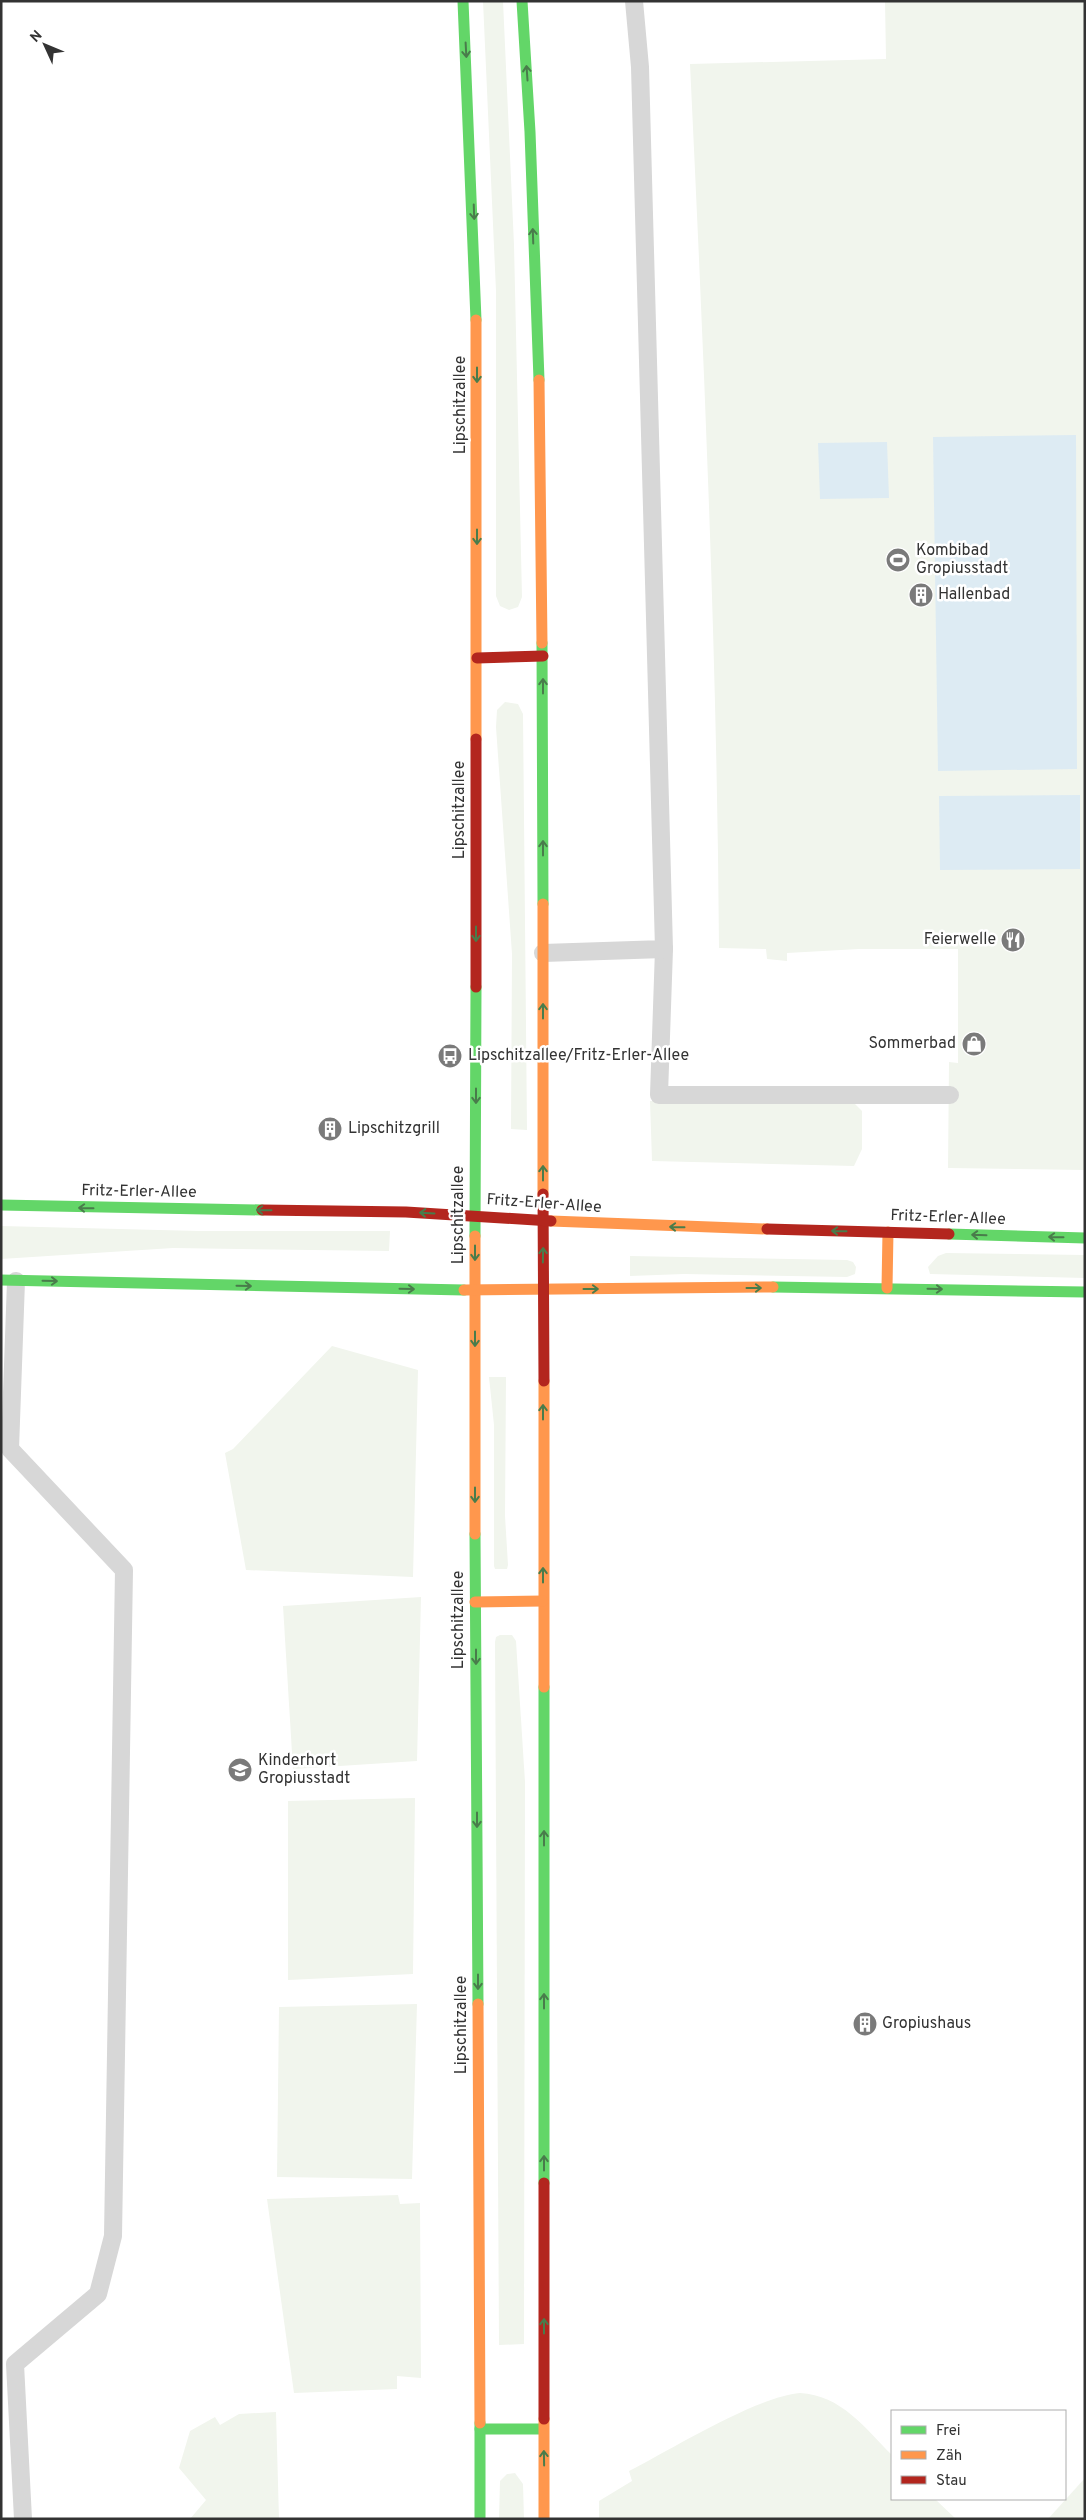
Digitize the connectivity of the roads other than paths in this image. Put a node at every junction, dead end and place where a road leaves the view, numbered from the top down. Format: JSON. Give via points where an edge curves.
{"nodes":[{"id":1,"x":462,"y":1,"type":"edge"},
{"id":2,"x":522,"y":1,"type":"edge"},
{"id":3,"x":634,"y":1,"type":"edge"},
{"id":4,"x":543,"y":656,"type":"junction"},
{"id":5,"x":477,"y":658,"type":"junction"},
{"id":6,"x":664,"y":949,"type":"junction"},
{"id":7,"x":543,"y":953,"type":"junction"},
{"id":8,"x":950,"y":1095,"type":"dead end"},
{"id":9,"x":1,"y":1205,"type":"edge"},
{"id":10,"x":476,"y":1215,"type":"junction"},
{"id":11,"x":543,"y":1222,"type":"junction"},
{"id":12,"x":888,"y":1232,"type":"junction"},
{"id":13,"x":1085,"y":1238,"type":"edge"},
{"id":14,"x":8,"y":1281,"type":"edge"},
{"id":15,"x":887,"y":1288,"type":"junction"},
{"id":16,"x":543,"y":1289,"type":"junction"},
{"id":17,"x":475,"y":1290,"type":"junction"},
{"id":18,"x":1085,"y":1292,"type":"edge"},
{"id":19,"x":543,"y":1601,"type":"junction"},
{"id":20,"x":475,"y":1602,"type":"junction"},
{"id":21,"x":543,"y":2428,"type":"junction"},
{"id":22,"x":480,"y":2429,"type":"junction"},
{"id":23,"x":23,"y":2519,"type":"edge"},
{"id":24,"x":480,"y":2519,"type":"edge"},
{"id":25,"x":544,"y":2519,"type":"edge"}],
"edges":[{"from":1,"to":5,"type":"street","name":"Lipschitzallee","one_way":true,"via":[[477,339]]},
{"from":4,"to":2,"type":"street","one_way":true,"via":[[535,284]]},
{"from":3,"to":6,"type":"lane","via":[[640,67]]},
{"from":4,"to":5,"type":"street"},
{"from":7,"to":4,"type":"street","one_way":true},
{"from":5,"to":10,"type":"street","name":"Lipschitzallee","one_way":true},
{"from":6,"to":7,"type":"lane"},
{"from":6,"to":8,"type":"lane","via":[[659,1095]]},
{"from":11,"to":7,"type":"street","one_way":true},
{"from":10,"to":9,"type":"street","name":"Fritz-Erler-Allee","one_way":true},
{"from":10,"to":11,"type":"street","name":"Fritz-Erler-Allee"},
{"from":10,"to":17,"type":"street","name":"Lipschitzallee","one_way":true},
{"from":12,"to":11,"type":"street","name":"Fritz-Erler-Allee","one_way":true},
{"from":16,"to":11,"type":"street","one_way":true},
{"from":13,"to":12,"type":"street","name":"Fritz-Erler-Allee","one_way":true},
{"from":12,"to":15,"type":"street"},
{"from":14,"to":17,"type":"street","one_way":true},
{"from":14,"to":23,"type":"lane","via":[[10,1449],[124,1570],[113,2236],[98,2294],[14,2364]]},
{"from":16,"to":15,"type":"street","one_way":true},
{"from":15,"to":18,"type":"street","one_way":true},
{"from":16,"to":17,"type":"street"},
{"from":19,"to":16,"type":"street","one_way":true},
{"from":17,"to":20,"type":"street","name":"Lipschitzallee","one_way":true},
{"from":19,"to":20,"type":"street"},
{"from":21,"to":19,"type":"street","one_way":true},
{"from":20,"to":22,"type":"street","name":"Lipschitzallee","one_way":true},
{"from":21,"to":22,"type":"street"},
{"from":25,"to":21,"type":"street","one_way":true},
{"from":22,"to":24,"type":"street","name":"Lipschitzallee"}]}
